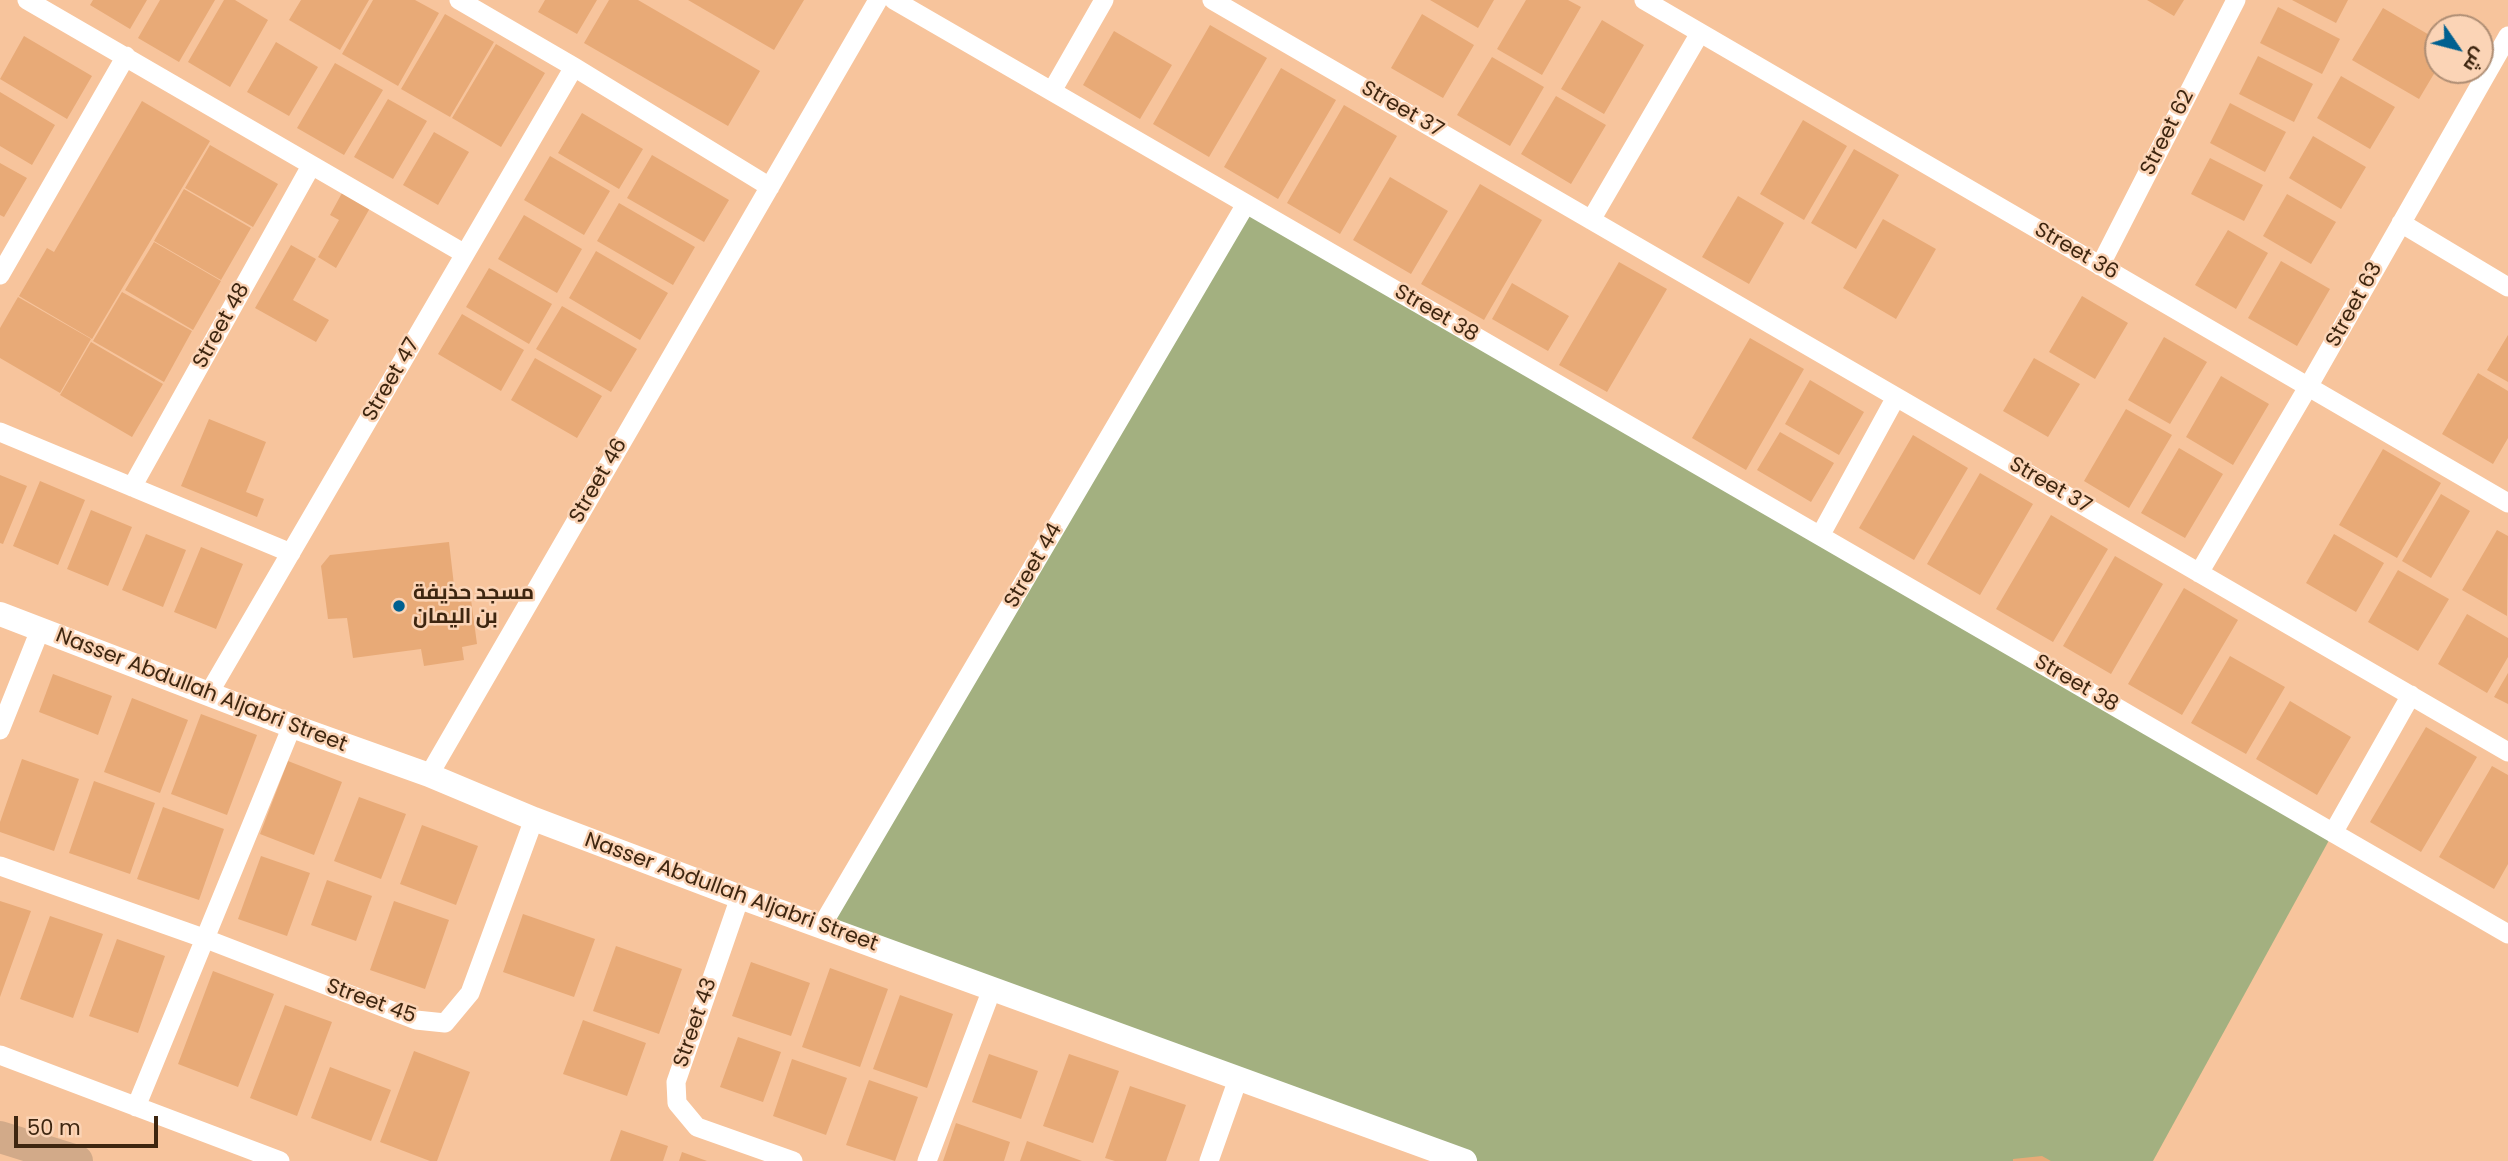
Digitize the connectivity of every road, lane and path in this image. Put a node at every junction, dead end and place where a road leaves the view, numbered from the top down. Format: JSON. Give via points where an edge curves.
{"nodes":[{"id":1,"x":27,"y":0,"type":"edge"},
{"id":2,"x":458,"y":0,"type":"edge"},
{"id":3,"x":878,"y":0,"type":"edge"},
{"id":4,"x":894,"y":0,"type":"edge"},
{"id":5,"x":1104,"y":0,"type":"edge"},
{"id":6,"x":1212,"y":0,"type":"edge"},
{"id":7,"x":1643,"y":0,"type":"edge"},
{"id":8,"x":2235,"y":0,"type":"edge"},
{"id":9,"x":1700,"y":33,"type":"junction"},
{"id":10,"x":2508,"y":36,"type":"edge"},
{"id":11,"x":125,"y":56,"type":"junction"},
{"id":12,"x":574,"y":66,"type":"junction"},
{"id":13,"x":1052,"y":92,"type":"junction"},
{"id":14,"x":311,"y":166,"type":"junction"},
{"id":15,"x":770,"y":187,"type":"junction"},
{"id":16,"x":1246,"y":204,"type":"junction"},
{"id":17,"x":1591,"y":220,"type":"junction"},
{"id":18,"x":2401,"y":223,"type":"junction"},
{"id":19,"x":8,"y":243,"type":"edge"},
{"id":20,"x":465,"y":254,"type":"junction"},
{"id":21,"x":2100,"y":266,"type":"junction"},
{"id":22,"x":0,"y":275,"type":"edge"},
{"id":23,"x":2508,"y":286,"type":"edge"},
{"id":24,"x":2308,"y":387,"type":"junction"},
{"id":25,"x":1896,"y":397,"type":"junction"},
{"id":26,"x":0,"y":432,"type":"edge"},
{"id":27,"x":132,"y":487,"type":"junction"},
{"id":28,"x":2508,"y":503,"type":"edge"},
{"id":29,"x":1820,"y":536,"type":"junction"},
{"id":30,"x":291,"y":553,"type":"junction"},
{"id":31,"x":2199,"y":573,"type":"junction"},
{"id":32,"x":0,"y":614,"type":"edge"},
{"id":33,"x":40,"y":630,"type":"junction"},
{"id":34,"x":209,"y":693,"type":"junction"},
{"id":35,"x":2411,"y":695,"type":"junction"},
{"id":36,"x":292,"y":726,"type":"junction"},
{"id":37,"x":0,"y":730,"type":"edge"},
{"id":38,"x":2508,"y":752,"type":"edge"},
{"id":39,"x":429,"y":775,"type":"junction"},
{"id":40,"x":534,"y":819,"type":"junction"},
{"id":41,"x":2333,"y":832,"type":"junction"},
{"id":42,"x":0,"y":866,"type":"edge"},
{"id":43,"x":740,"y":897,"type":"junction"},
{"id":44,"x":821,"y":927,"type":"junction"},
{"id":45,"x":2508,"y":934,"type":"edge"},
{"id":46,"x":206,"y":940,"type":"junction"},
{"id":47,"x":992,"y":989,"type":"junction"},
{"id":48,"x":0,"y":1055,"type":"edge"},
{"id":49,"x":1238,"y":1079,"type":"junction"},
{"id":50,"x":136,"y":1107,"type":"junction"},
{"id":51,"x":0,"y":1137,"type":"edge"},
{"id":52,"x":1440,"y":1157,"type":"edge"},
{"id":53,"x":77,"y":1161,"type":"edge"},
{"id":54,"x":280,"y":1161,"type":"edge"},
{"id":55,"x":793,"y":1161,"type":"edge"},
{"id":56,"x":928,"y":1161,"type":"edge"},
{"id":57,"x":1209,"y":1161,"type":"edge"},
{"id":58,"x":1465,"y":1161,"type":"edge"}],
"edges":[{"from":1,"to":11,"type":"street"},
{"from":2,"to":12,"type":"street"},
{"from":3,"to":15,"type":"street","name":"Street 46"},
{"from":4,"to":13,"type":"street","name":"Street 38"},
{"from":5,"to":13,"type":"street"},
{"from":6,"to":17,"type":"street","name":"Street 37"},
{"from":7,"to":9,"type":"street","name":"Street 36"},
{"from":8,"to":21,"type":"street","name":"Street 62"},
{"from":9,"to":17,"type":"street"},
{"from":9,"to":21,"type":"street","name":"Street 36"},
{"from":10,"to":18,"type":"street","name":"Street 63"},
{"from":11,"to":14,"type":"street"},
{"from":11,"to":19,"type":"street"},
{"from":12,"to":15,"type":"street"},
{"from":12,"to":20,"type":"street","name":"Street 47"},
{"from":13,"to":16,"type":"street","name":"Street 38"},
{"from":14,"to":20,"type":"street"},
{"from":14,"to":27,"type":"street","name":"Street 48"},
{"from":15,"to":39,"type":"street","name":"Street 46"},
{"from":16,"to":29,"type":"street","name":"Street 38"},
{"from":16,"to":44,"type":"street","name":"Street 44"},
{"from":17,"to":25,"type":"street","name":"Street 37"},
{"from":18,"to":23,"type":"street"},
{"from":18,"to":24,"type":"street","name":"Street 63"},
{"from":19,"to":22,"type":"street"},
{"from":20,"to":30,"type":"street","name":"Street 47"},
{"from":21,"to":24,"type":"street","name":"Street 36"},
{"from":24,"to":28,"type":"street","name":"Street 36"},
{"from":24,"to":31,"type":"street","name":"Street 63"},
{"from":25,"to":29,"type":"street"},
{"from":25,"to":31,"type":"street","name":"Street 37"},
{"from":26,"to":27,"type":"street"},
{"from":27,"to":30,"type":"street"},
{"from":29,"to":41,"type":"street","name":"Street 38"},
{"from":30,"to":34,"type":"street","name":"Street 47"},
{"from":31,"to":35,"type":"street","name":"Street 37"},
{"from":32,"to":33,"type":"street","name":"Nasser Abdullah Aljabri Street"},
{"from":33,"to":34,"type":"street","name":"Nasser Abdullah Aljabri Street"},
{"from":33,"to":37,"type":"street"},
{"from":34,"to":36,"type":"street","name":"Nasser Abdullah Aljabri Street"},
{"from":35,"to":38,"type":"street","name":"Street 37"},
{"from":35,"to":41,"type":"street"},
{"from":36,"to":39,"type":"street","name":"Nasser Abdullah Aljabri Street"},
{"from":36,"to":46,"type":"street"},
{"from":39,"to":40,"type":"street","name":"Nasser Abdullah Aljabri Street"},
{"from":40,"to":43,"type":"street","name":"Nasser Abdullah Aljabri Street"},
{"from":40,"to":46,"type":"street","name":"Street 45","via":[[470,993],[445,1023],[416,1020]]},
{"from":41,"to":45,"type":"street","name":"Street 38"},
{"from":42,"to":46,"type":"street","name":"Street 45"},
{"from":43,"to":44,"type":"street","name":"Nasser Abdullah Aljabri Street"},
{"from":43,"to":55,"type":"street","name":"Street 43","via":[[676,1082],[677,1103],[697,1127]]},
{"from":44,"to":47,"type":"street","name":"Nasser Abdullah Aljabri Street"},
{"from":46,"to":50,"type":"street"},
{"from":47,"to":49,"type":"street","name":"Nasser Abdullah Aljabri Street"},
{"from":47,"to":56,"type":"street"},
{"from":48,"to":50,"type":"street"},
{"from":49,"to":52,"type":"street","name":"Nasser Abdullah Aljabri Street"},
{"from":49,"to":57,"type":"street"},
{"from":50,"to":54,"type":"street"},
{"from":51,"to":53,"type":"main road"},
{"from":52,"to":58,"type":"street","name":"Nasser Abdullah Aljabri Street"}]}
